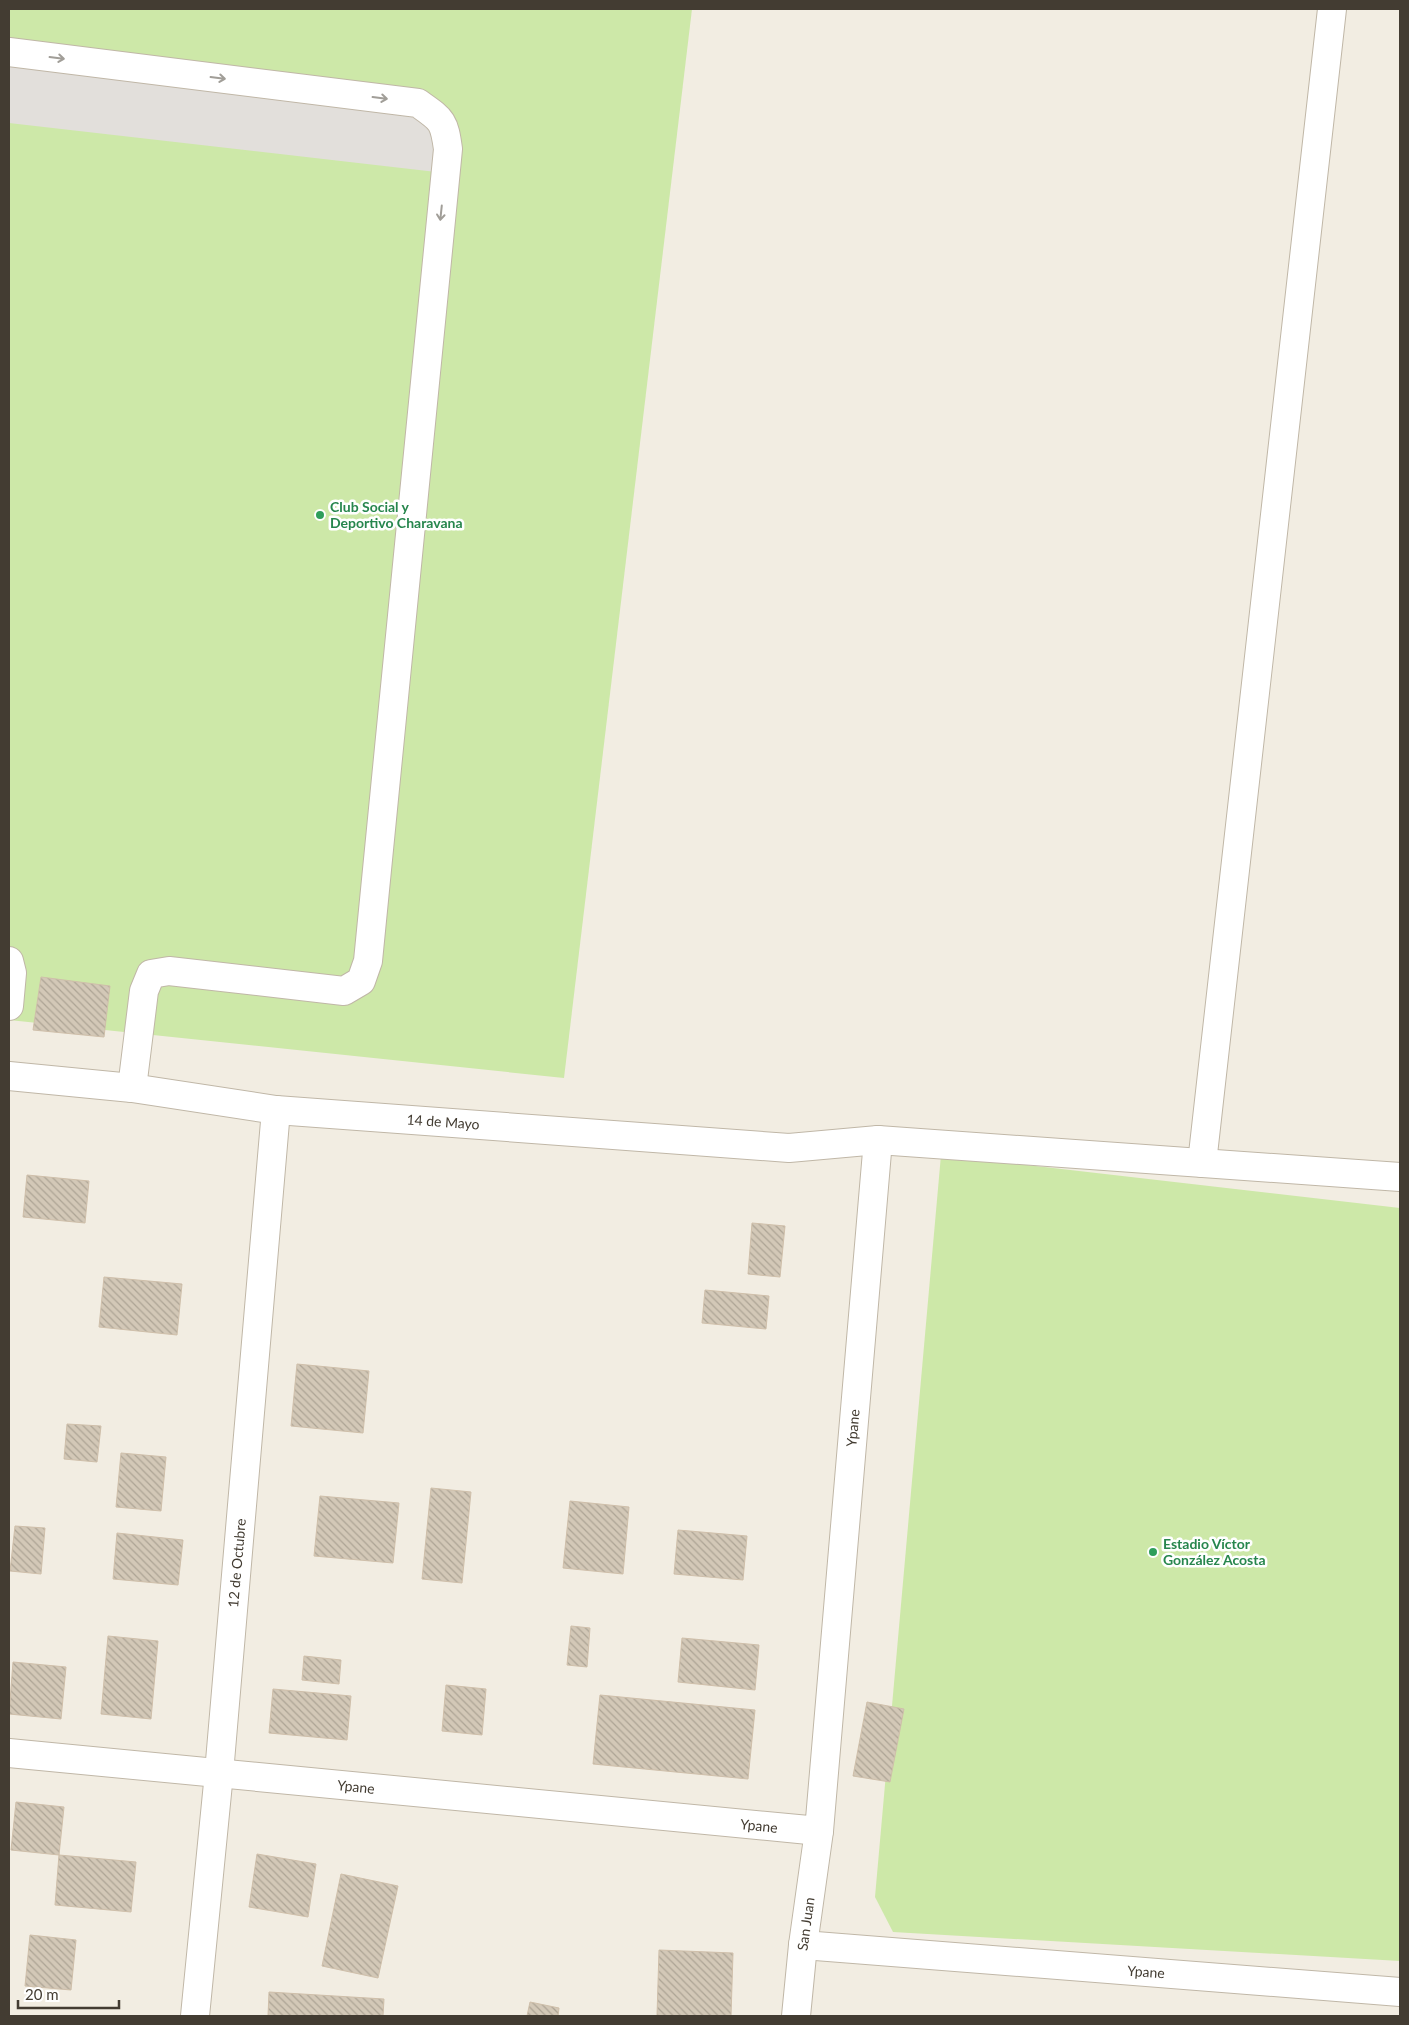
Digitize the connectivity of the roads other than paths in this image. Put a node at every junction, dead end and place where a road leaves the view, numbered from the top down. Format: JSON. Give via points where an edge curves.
{"nodes":[{"id":1,"x":1332,"y":9,"type":"edge"},
{"id":2,"x":9,"y":52,"type":"edge"},
{"id":3,"x":9,"y":961,"type":"edge"},
{"id":4,"x":9,"y":1006,"type":"edge"},
{"id":5,"x":9,"y":1076,"type":"edge"},
{"id":6,"x":132,"y":1088,"type":"junction"},
{"id":7,"x":276,"y":1110,"type":"junction"},
{"id":8,"x":878,"y":1140,"type":"junction"},
{"id":9,"x":1202,"y":1163,"type":"junction"},
{"id":10,"x":1400,"y":1178,"type":"edge"},
{"id":11,"x":9,"y":1753,"type":"edge"},
{"id":12,"x":219,"y":1773,"type":"junction"},
{"id":13,"x":819,"y":1831,"type":"junction"},
{"id":14,"x":803,"y":1945,"type":"junction"},
{"id":15,"x":1400,"y":1992,"type":"edge"},
{"id":16,"x":195,"y":2016,"type":"edge"},
{"id":17,"x":796,"y":2016,"type":"edge"}],
"edges":[{"from":1,"to":9,"type":"street"},
{"from":2,"to":6,"type":"street","one_way":true,"via":[[418,103],[434,113],[445,126],[448,149],[368,961],[361,981],[344,991],[169,971],[152,974],[144,991]]},
{"from":3,"to":4,"type":"street","via":[[12,973]]},
{"from":5,"to":6,"type":"street","name":"14 de Mayo"},
{"from":6,"to":7,"type":"street","name":"14 de Mayo"},
{"from":7,"to":8,"type":"street","name":"14 de Mayo","via":[[789,1148]]},
{"from":7,"to":12,"type":"street","name":"12 de Octubre"},
{"from":8,"to":9,"type":"street","name":"14 de Mayo"},
{"from":8,"to":13,"type":"street","name":"Ypane"},
{"from":9,"to":10,"type":"street","name":"14 de Mayo"},
{"from":11,"to":12,"type":"street","name":"Ypane"},
{"from":12,"to":13,"type":"street","name":"Ypane"},
{"from":12,"to":16,"type":"street","name":"12 de Octubre"},
{"from":13,"to":14,"type":"street","name":"San Juan"},
{"from":14,"to":15,"type":"street","name":"Ypane"},
{"from":14,"to":17,"type":"street","name":"San Juan"}]}
